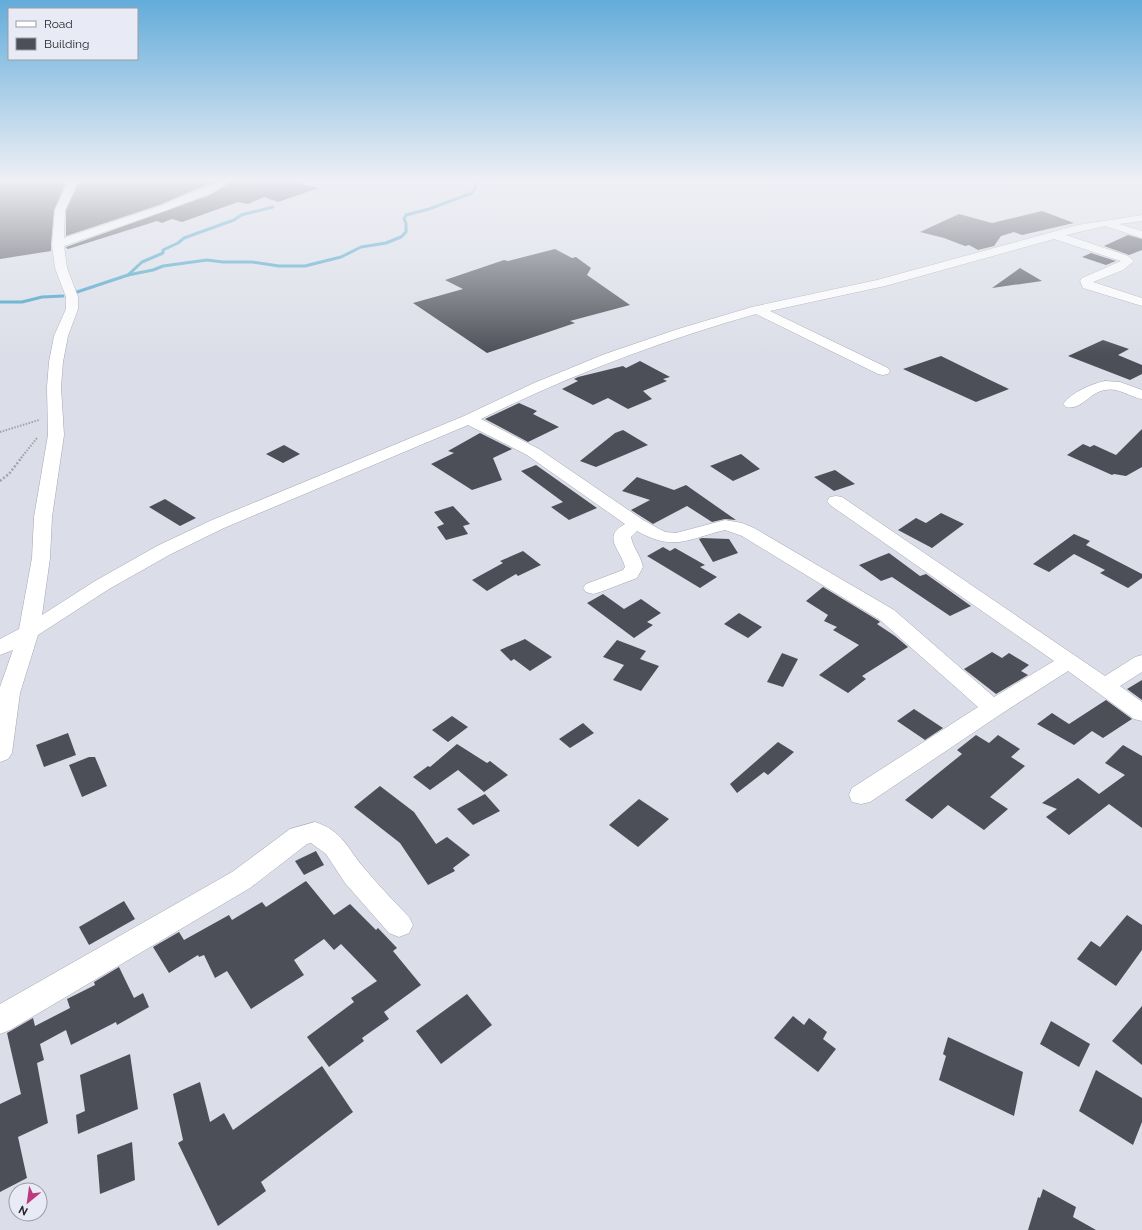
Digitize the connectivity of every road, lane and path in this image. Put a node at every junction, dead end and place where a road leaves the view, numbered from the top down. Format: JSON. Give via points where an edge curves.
{"nodes":[{"id":1,"x":58,"y":239,"type":"edge"},
{"id":2,"x":71,"y":239,"type":"edge"},
{"id":3,"x":1041,"y":239,"type":"edge"},
{"id":4,"x":1065,"y":239,"type":"edge"},
{"id":5,"x":58,"y":244,"type":"junction"},
{"id":6,"x":1142,"y":302,"type":"edge"},
{"id":7,"x":758,"y":310,"type":"junction"},
{"id":8,"x":884,"y":371,"type":"dead end"},
{"id":9,"x":1142,"y":380,"type":"edge"},
{"id":10,"x":1136,"y":392,"type":"edge"},
{"id":11,"x":1071,"y":404,"type":"dead end"},
{"id":12,"x":55,"y":418,"type":"junction"},
{"id":13,"x":469,"y":419,"type":"junction"},
{"id":14,"x":0,"y":432,"type":"edge"},
{"id":15,"x":0,"y":481,"type":"edge"},
{"id":16,"x":836,"y":501,"type":"dead end"},
{"id":17,"x":637,"y":524,"type":"junction"},
{"id":18,"x":593,"y":588,"type":"dead end"},
{"id":19,"x":29,"y":632,"type":"junction"},
{"id":20,"x":0,"y":648,"type":"edge"},
{"id":21,"x":1069,"y":661,"type":"junction"},
{"id":22,"x":1142,"y":662,"type":"edge"},
{"id":23,"x":1105,"y":686,"type":"junction"},
{"id":24,"x":993,"y":708,"type":"junction"},
{"id":25,"x":1142,"y":713,"type":"edge"},
{"id":26,"x":0,"y":753,"type":"edge"},
{"id":27,"x":861,"y":795,"type":"dead end"},
{"id":28,"x":399,"y":925,"type":"dead end"},
{"id":29,"x":0,"y":1020,"type":"edge"}],
"edges":[{"from":1,"to":5,"type":"street"},
{"from":2,"to":5,"type":"street"},
{"from":3,"to":7,"type":"street","via":[[844,293]]},
{"from":4,"to":6,"type":"street","via":[[1128,261],[1123,266],[1096,276],[1086,282],[1087,285]]},
{"from":5,"to":12,"type":"street","via":[[61,268],[72,297],[72,309],[61,336],[56,362]]},
{"from":7,"to":8,"type":"street"},
{"from":7,"to":13,"type":"street","via":[[604,358]]},
{"from":9,"to":10,"type":"street"},
{"from":10,"to":11,"type":"street","via":[[1118,385],[1104,385],[1094,388]]},
{"from":12,"to":14,"type":"path","via":[[33,421]]},
{"from":12,"to":15,"type":"path","via":[[42,430],[29,451],[9,474]]},
{"from":12,"to":19,"type":"street","via":[[56,435]]},
{"from":13,"to":17,"type":"street","via":[[533,452]]},
{"from":13,"to":19,"type":"street","via":[[164,550],[102,585]]},
{"from":16,"to":21,"type":"street"},
{"from":17,"to":18,"type":"street","via":[[625,531],[622,537],[623,545],[632,558],[634,567],[630,574]]},
{"from":17,"to":24,"type":"street","via":[[668,538],[725,526],[748,532],[887,615]]},
{"from":19,"to":20,"type":"street"},
{"from":19,"to":26,"type":"street","via":[[9,693]]},
{"from":21,"to":23,"type":"street"},
{"from":21,"to":24,"type":"street"},
{"from":22,"to":23,"type":"street"},
{"from":23,"to":25,"type":"street"},
{"from":24,"to":27,"type":"street"},
{"from":28,"to":29,"type":"street","via":[[354,875],[335,847],[315,832],[299,836],[241,880]]}]}
